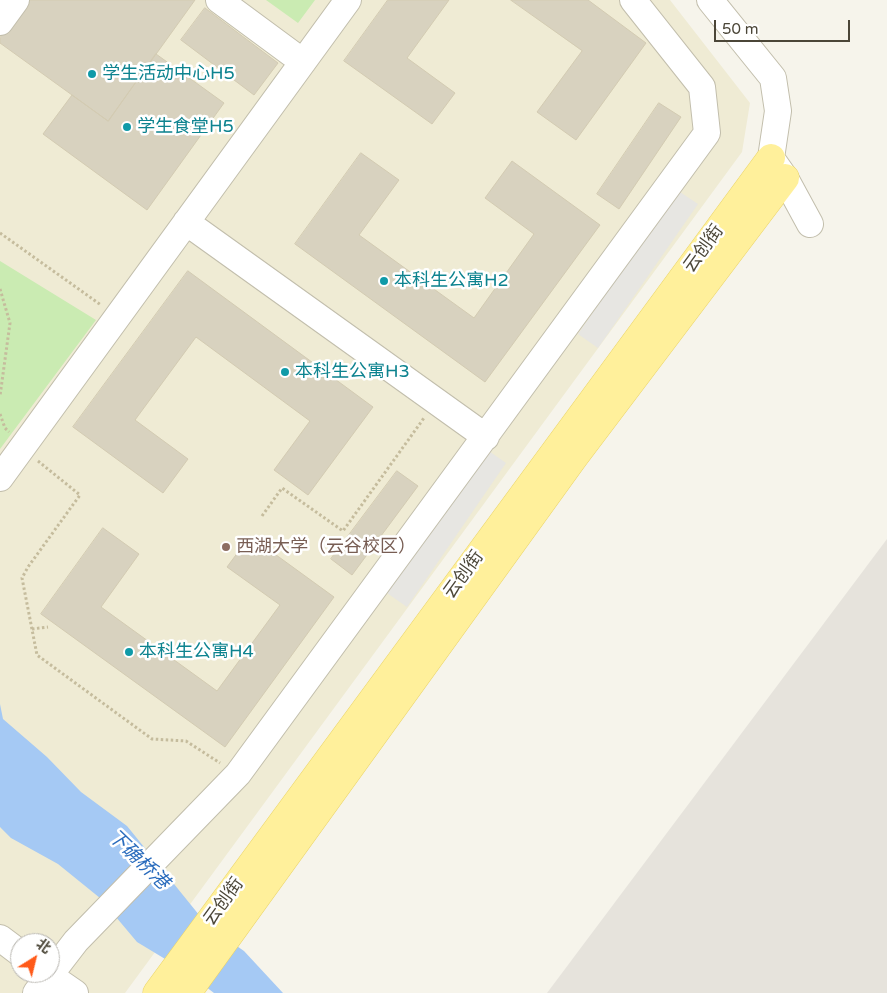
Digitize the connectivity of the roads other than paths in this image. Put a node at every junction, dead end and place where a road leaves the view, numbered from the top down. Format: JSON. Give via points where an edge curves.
{"nodes":[{"id":1,"x":16,"y":0,"type":"edge"},
{"id":2,"x":219,"y":0,"type":"edge"},
{"id":3,"x":348,"y":0,"type":"edge"},
{"id":4,"x":634,"y":0,"type":"edge"},
{"id":5,"x":710,"y":0,"type":"edge"},
{"id":6,"x":0,"y":22,"type":"edge"},
{"id":7,"x":303,"y":62,"type":"junction"},
{"id":8,"x":778,"y":168,"type":"junction"},
{"id":9,"x":186,"y":222,"type":"junction"},
{"id":10,"x":810,"y":224,"type":"dead end"},
{"id":11,"x":486,"y":437,"type":"junction"},
{"id":12,"x":12,"y":462,"type":"edge"},
{"id":13,"x":60,"y":960,"type":"edge"},
{"id":14,"x":51,"y":983,"type":"edge"},
{"id":15,"x":176,"y":988,"type":"edge"},
{"id":16,"x":76,"y":993,"type":"edge"}],
"edges":[{"from":1,"to":6,"type":"street"},
{"from":2,"to":7,"type":"street"},
{"from":3,"to":7,"type":"street"},
{"from":4,"to":11,"type":"street","via":[[702,87],[707,133]]},
{"from":5,"to":8,"type":"street","via":[[773,78],[778,110]]},
{"from":7,"to":9,"type":"street"},
{"from":8,"to":10,"type":"street"},
{"from":8,"to":15,"type":"main road","name":"云创街"},
{"from":9,"to":11,"type":"street"},
{"from":9,"to":12,"type":"street"},
{"from":11,"to":13,"type":"street","via":[[238,774]]},
{"from":14,"to":16,"type":"street"}]}
